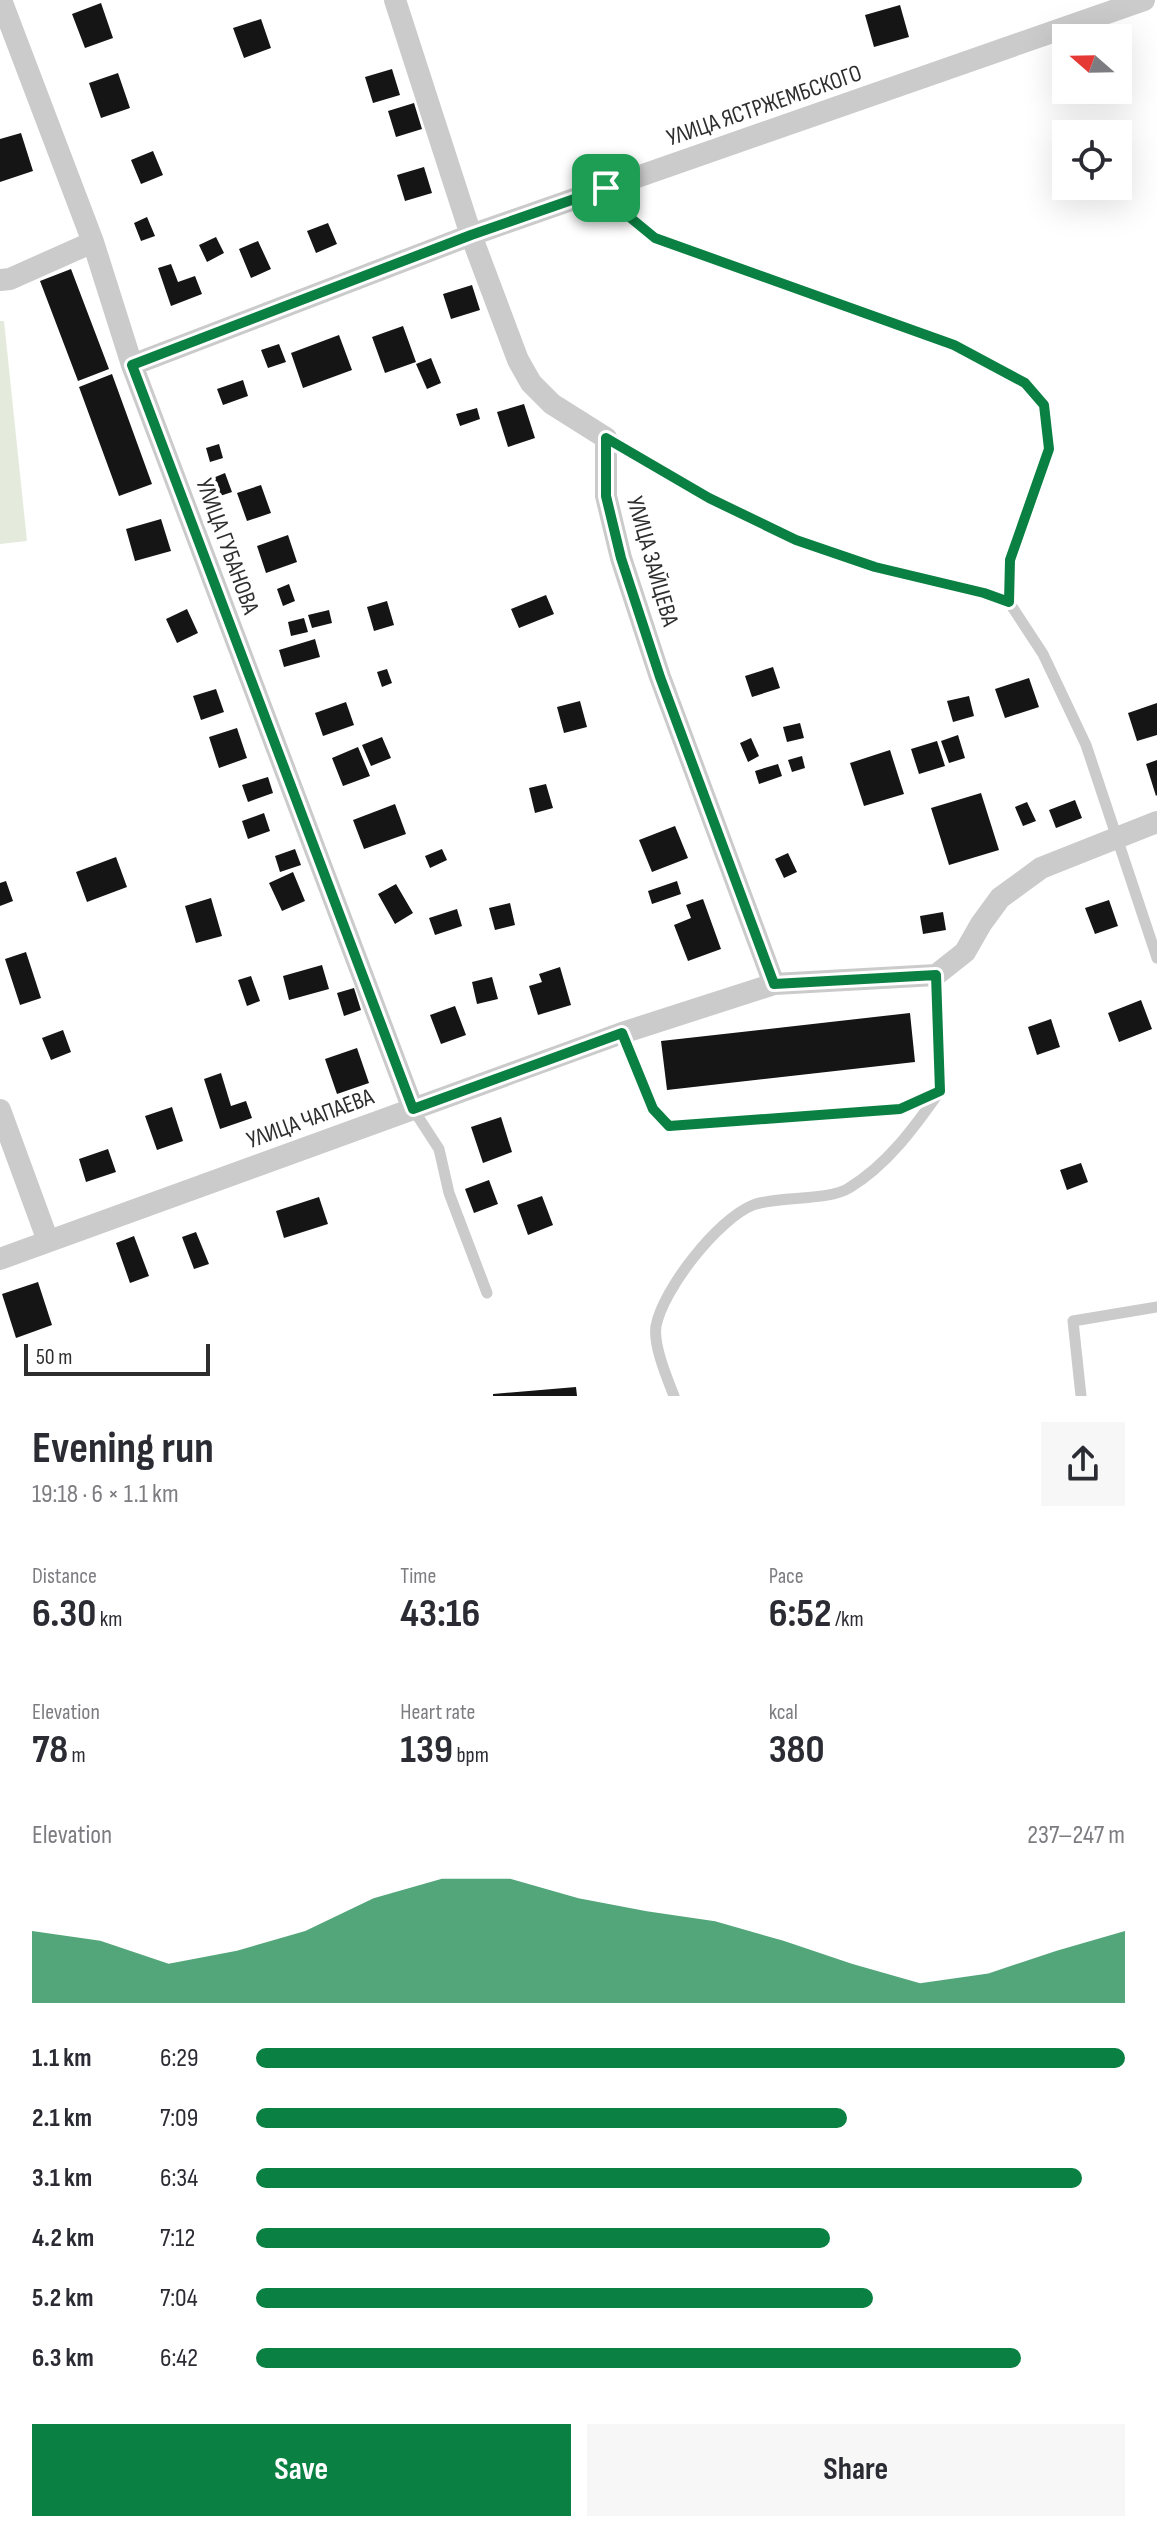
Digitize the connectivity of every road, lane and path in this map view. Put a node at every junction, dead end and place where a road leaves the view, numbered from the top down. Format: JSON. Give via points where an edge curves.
{"nodes":[{"id":1,"x":1,"y":0,"type":"edge"},
{"id":2,"x":395,"y":0,"type":"edge"},
{"id":3,"x":1144,"y":0,"type":"edge"},
{"id":4,"x":606,"y":188,"type":"junction"},
{"id":5,"x":471,"y":235,"type":"junction"},
{"id":6,"x":93,"y":242,"type":"junction"},
{"id":7,"x":0,"y":280,"type":"edge"},
{"id":8,"x":132,"y":365,"type":"junction"},
{"id":9,"x":606,"y":438,"type":"junction"},
{"id":10,"x":1009,"y":602,"type":"junction"},
{"id":11,"x":1157,"y":822,"type":"edge"},
{"id":12,"x":1117,"y":839,"type":"junction"},
{"id":13,"x":1157,"y":958,"type":"edge"},
{"id":14,"x":936,"y":975,"type":"junction"},
{"id":15,"x":774,"y":984,"type":"junction"},
{"id":16,"x":622,"y":1033,"type":"junction"},
{"id":17,"x":940,"y":1091,"type":"junction"},
{"id":18,"x":413,"y":1109,"type":"junction"},
{"id":19,"x":0,"y":1110,"type":"edge"},
{"id":20,"x":48,"y":1241,"type":"junction"},
{"id":21,"x":0,"y":1259,"type":"edge"},
{"id":22,"x":487,"y":1293,"type":"dead end"},
{"id":23,"x":1157,"y":1307,"type":"edge"},
{"id":24,"x":674,"y":1396,"type":"edge"},
{"id":25,"x":1081,"y":1396,"type":"edge"}],
"edges":[{"from":1,"to":6,"type":"street","name":"УЛИЦА ГУБАНОВА"},
{"from":2,"to":5,"type":"street"},
{"from":3,"to":4,"type":"street","name":"УЛИЦА ЯСТРЖЕМБСКОГО"},
{"from":4,"to":5,"type":"street","name":"УЛИЦА ЯСТРЖЕМБСКОГО"},
{"from":4,"to":10,"type":"lane","via":[[655,238],[954,345],[1025,383],[1044,405],[1049,449],[1010,560]]},
{"from":5,"to":8,"type":"street","name":"УЛИЦА ЯСТРЖЕМБСКОГО"},
{"from":5,"to":9,"type":"street","via":[[531,383],[552,404]]},
{"from":6,"to":7,"type":"street"},
{"from":6,"to":8,"type":"street","name":"УЛИЦА ГУБАНОВА"},
{"from":8,"to":18,"type":"street","name":"УЛИЦА ГУБАНОВА"},
{"from":9,"to":10,"type":"lane","via":[[709,498],[796,540]]},
{"from":9,"to":15,"type":"street","name":"УЛИЦА ЗАЙЦЕВА","via":[[606,496],[621,558]]},
{"from":10,"to":12,"type":"lane","via":[[1043,654],[1086,745]]},
{"from":11,"to":12,"type":"street"},
{"from":12,"to":13,"type":"lane"},
{"from":12,"to":14,"type":"street","via":[[1041,868],[1000,898],[965,952]]},
{"from":14,"to":15,"type":"street","name":"УЛИЦА ЧАПАЕВА"},
{"from":14,"to":17,"type":"lane"},
{"from":15,"to":16,"type":"street","name":"УЛИЦА ЧАПАЕВА"},
{"from":16,"to":17,"type":"lane","via":[[653,1109],[669,1126],[900,1109]]},
{"from":16,"to":18,"type":"street","name":"УЛИЦА ЧАПАЕВА"},
{"from":17,"to":24,"type":"lane","via":[[906,1140],[846,1191],[752,1205],[708,1238],[675,1281],[656,1327],[662,1367]]},
{"from":18,"to":20,"type":"street","name":"УЛИЦА ЧАПАЕВА"},
{"from":18,"to":22,"type":"lane","via":[[439,1149],[449,1193]]},
{"from":19,"to":20,"type":"street"},
{"from":20,"to":21,"type":"street","name":"УЛИЦА ЧАПАЕВА"},
{"from":23,"to":25,"type":"lane","via":[[1073,1321]]}]}
